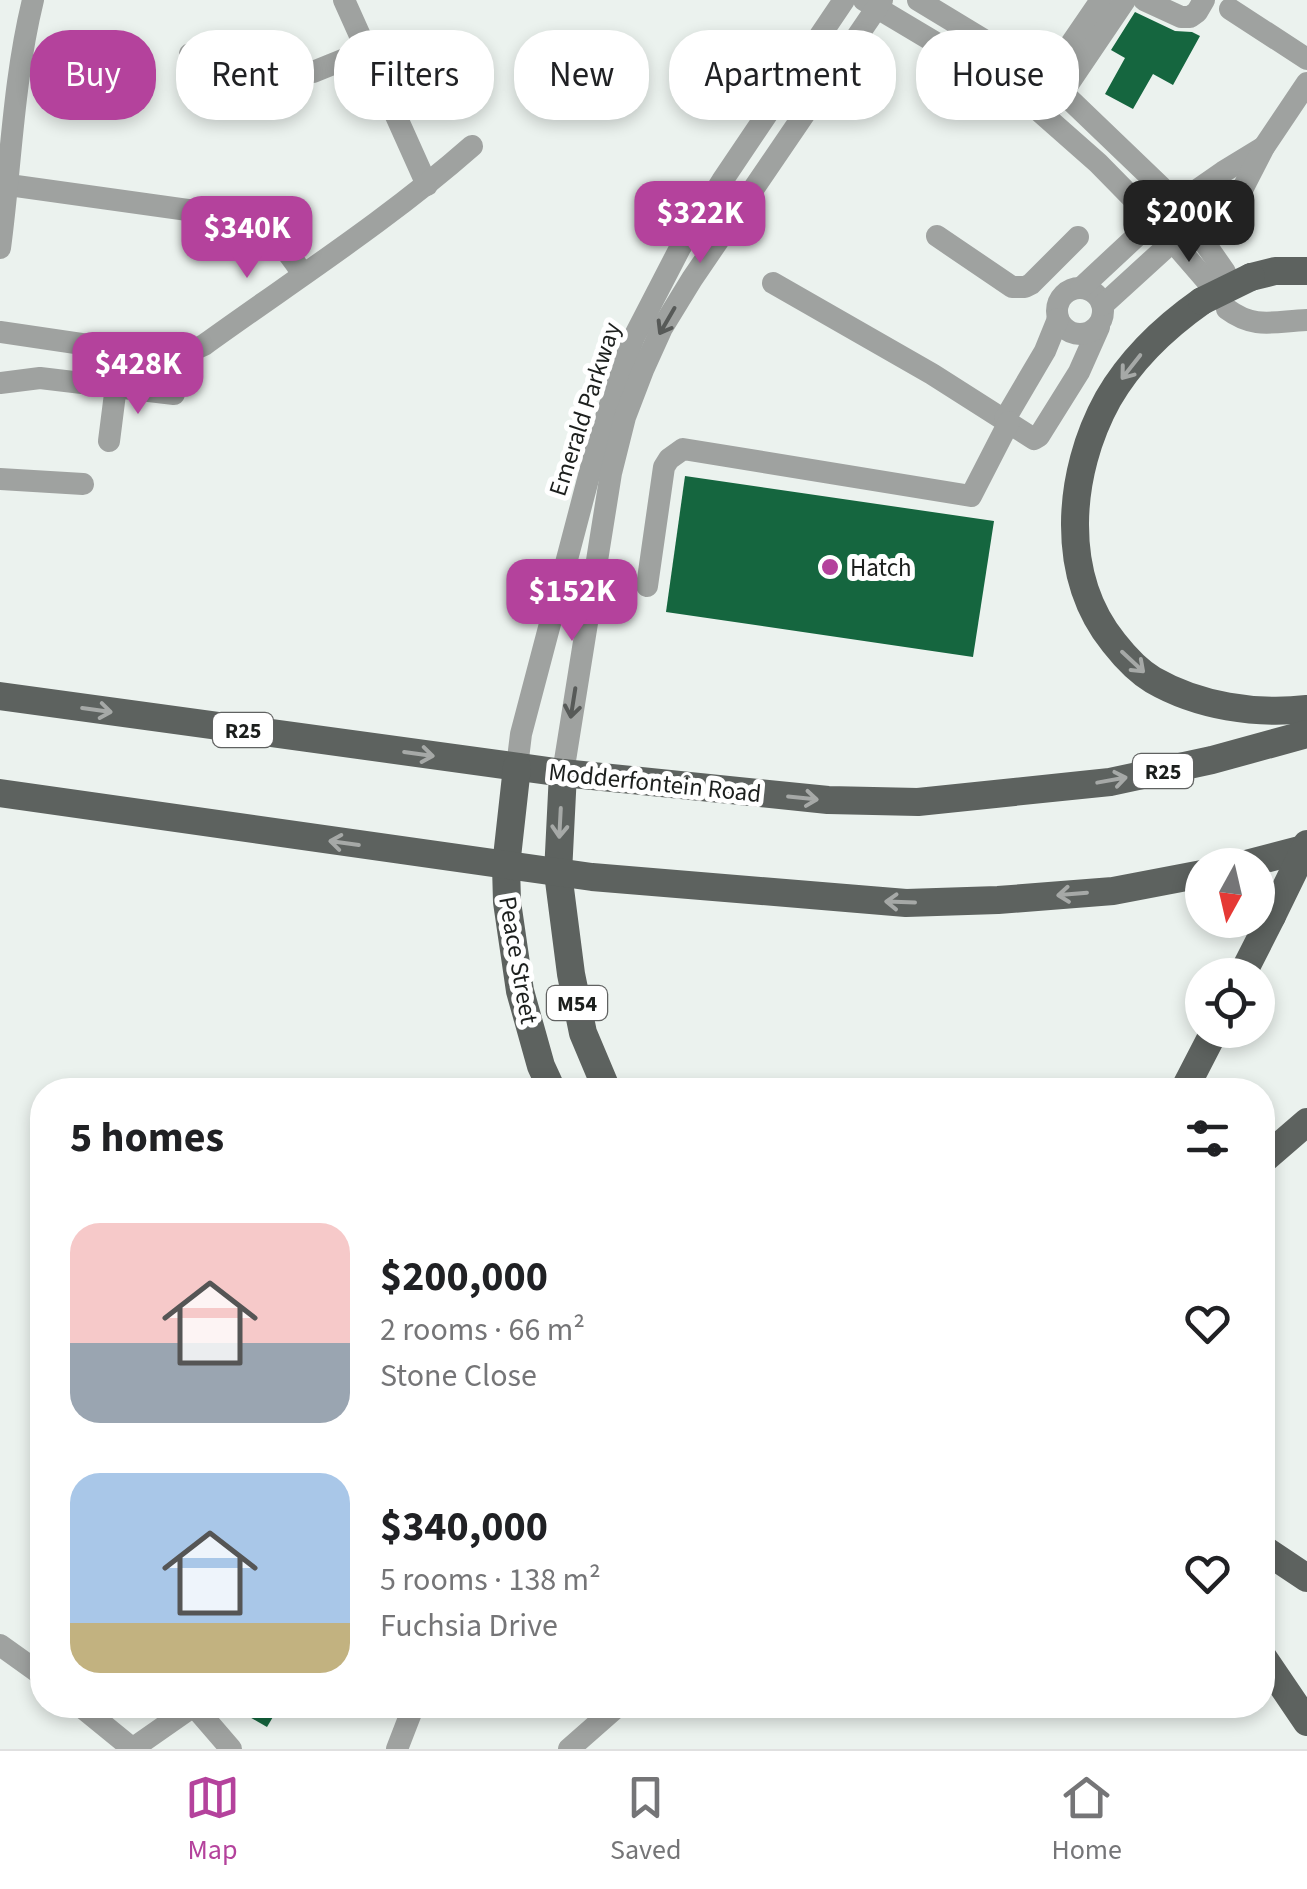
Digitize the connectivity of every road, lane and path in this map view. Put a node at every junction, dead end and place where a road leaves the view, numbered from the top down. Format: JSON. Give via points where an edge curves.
{"nodes":[{"id":1,"x":32,"y":0,"type":"edge"},
{"id":2,"x":344,"y":0,"type":"edge"},
{"id":3,"x":844,"y":0,"type":"edge"},
{"id":4,"x":918,"y":0,"type":"edge"},
{"id":5,"x":1101,"y":0,"type":"edge"},
{"id":6,"x":1125,"y":0,"type":"edge"},
{"id":7,"x":1144,"y":0,"type":"edge"},
{"id":8,"x":1204,"y":0,"type":"edge"},
{"id":9,"x":874,"y":2,"type":"edge"},
{"id":10,"x":1230,"y":9,"type":"dead end"},
{"id":11,"x":356,"y":30,"type":"edge"},
{"id":12,"x":919,"y":30,"type":"edge"},
{"id":13,"x":968,"y":30,"type":"edge"},
{"id":14,"x":1079,"y":42,"type":"edge"},
{"id":15,"x":1079,"y":57,"type":"edge"},
{"id":16,"x":1307,"y":60,"type":"edge"},
{"id":17,"x":1304,"y":93,"type":"edge"},
{"id":18,"x":1079,"y":110,"type":"edge"},
{"id":19,"x":397,"y":120,"type":"edge"},
{"id":20,"x":1049,"y":120,"type":"edge"},
{"id":21,"x":472,"y":146,"type":"dead end"},
{"id":22,"x":1264,"y":147,"type":"junction"},
{"id":23,"x":9,"y":184,"type":"junction"},
{"id":24,"x":427,"y":185,"type":"junction"},
{"id":25,"x":1176,"y":204,"type":"junction"},
{"id":26,"x":1154,"y":220,"type":"junction"},
{"id":27,"x":1195,"y":229,"type":"junction"},
{"id":28,"x":952,"y":238,"type":"dead end"},
{"id":29,"x":1078,"y":238,"type":"dead end"},
{"id":30,"x":1172,"y":242,"type":"junction"},
{"id":31,"x":0,"y":248,"type":"edge"},
{"id":32,"x":1307,"y":271,"type":"edge"},
{"id":33,"x":303,"y":274,"type":"junction"},
{"id":34,"x":1033,"y":282,"type":"junction"},
{"id":35,"x":773,"y":284,"type":"dead end"},
{"id":36,"x":1227,"y":290,"type":"junction"},
{"id":37,"x":1075,"y":318,"type":"junction"},
{"id":38,"x":1307,"y":320,"type":"edge"},
{"id":39,"x":0,"y":332,"type":"edge"},
{"id":40,"x":0,"y":383,"type":"edge"},
{"id":41,"x":116,"y":386,"type":"junction"},
{"id":42,"x":174,"y":394,"type":"dead end"},
{"id":43,"x":1015,"y":427,"type":"junction"},
{"id":44,"x":108,"y":441,"type":"dead end"},
{"id":45,"x":0,"y":479,"type":"edge"},
{"id":46,"x":84,"y":484,"type":"dead end"},
{"id":47,"x":647,"y":586,"type":"dead end"},
{"id":48,"x":0,"y":696,"type":"edge"},
{"id":49,"x":1307,"y":709,"type":"edge"},
{"id":50,"x":1307,"y":734,"type":"edge"},
{"id":51,"x":516,"y":767,"type":"junction"},
{"id":52,"x":563,"y":773,"type":"junction"},
{"id":53,"x":0,"y":792,"type":"edge"},
{"id":54,"x":1307,"y":846,"type":"edge"},
{"id":55,"x":1275,"y":855,"type":"edge"},
{"id":56,"x":506,"y":866,"type":"junction"},
{"id":57,"x":558,"y":872,"type":"junction"},
{"id":58,"x":1185,"y":877,"type":"edge"},
{"id":59,"x":1251,"y":958,"type":"edge"},
{"id":60,"x":1206,"y":1048,"type":"edge"},
{"id":61,"x":546,"y":1078,"type":"edge"},
{"id":62,"x":602,"y":1078,"type":"edge"},
{"id":63,"x":1190,"y":1078,"type":"edge"},
{"id":64,"x":1307,"y":1122,"type":"edge"},
{"id":65,"x":1275,"y":1150,"type":"edge"},
{"id":66,"x":1275,"y":1557,"type":"edge"},
{"id":67,"x":1307,"y":1578,"type":"edge"},
{"id":68,"x":0,"y":1644,"type":"edge"},
{"id":69,"x":30,"y":1666,"type":"edge"},
{"id":70,"x":1275,"y":1675,"type":"edge"},
{"id":71,"x":95,"y":1718,"type":"edge"},
{"id":72,"x":177,"y":1718,"type":"edge"},
{"id":73,"x":205,"y":1718,"type":"edge"},
{"id":74,"x":409,"y":1718,"type":"edge"},
{"id":75,"x":603,"y":1718,"type":"edge"},
{"id":76,"x":1307,"y":1722,"type":"edge"},
{"id":77,"x":132,"y":1749,"type":"edge"},
{"id":78,"x":231,"y":1749,"type":"edge"},
{"id":79,"x":398,"y":1749,"type":"edge"},
{"id":80,"x":568,"y":1749,"type":"edge"}],
"edges":[{"from":1,"to":23,"type":"street","via":[[15,90]]},
{"from":2,"to":11,"type":"street"},
{"from":3,"to":51,"type":"street","name":"Emerald Parkway","via":[[680,248],[634,337],[596,449]]},
{"from":4,"to":13,"type":"street"},
{"from":5,"to":14,"type":"street"},
{"from":6,"to":15,"type":"street"},
{"from":7,"to":8,"type":"street","via":[[1181,17],[1197,12]]},
{"from":9,"to":12,"type":"street"},
{"from":9,"to":52,"type":"street","name":"Emerald Parkway","one_way":true,"via":[[692,279],[643,370],[610,472]]},
{"from":10,"to":16,"type":"street"},
{"from":17,"to":22,"type":"street"},
{"from":18,"to":25,"type":"street"},
{"from":19,"to":24,"type":"street"},
{"from":20,"to":26,"type":"street"},
{"from":21,"to":24,"type":"street"},
{"from":22,"to":25,"type":"street"},
{"from":22,"to":27,"type":"street","via":[[1232,201]]},
{"from":23,"to":31,"type":"street"},
{"from":23,"to":33,"type":"street","via":[[245,218],[275,235]]},
{"from":24,"to":33,"type":"street"},
{"from":25,"to":26,"type":"street"},
{"from":25,"to":27,"type":"street"},
{"from":26,"to":30,"type":"street"},
{"from":26,"to":37,"type":"street","via":[[1082,288],[1095,293]]},
{"from":27,"to":30,"type":"street"},
{"from":27,"to":36,"type":"street"},
{"from":28,"to":34,"type":"street","via":[[1012,287]]},
{"from":29,"to":34,"type":"street"},
{"from":30,"to":36,"type":"street"},
{"from":30,"to":37,"type":"street"},
{"from":32,"to":36,"type":"main road","via":[[1275,272]]},
{"from":33,"to":39,"type":"street","via":[[182,354],[138,354]]},
{"from":34,"to":37,"type":"street"},
{"from":35,"to":43,"type":"street"},
{"from":36,"to":38,"type":"street","via":[[1240,318],[1262,324]]},
{"from":36,"to":49,"type":"main road","one_way":true,"via":[[1154,340],[1108,398],[1085,454],[1076,554],[1095,613],[1151,679],[1191,698],[1237,708]]},
{"from":37,"to":43,"type":"street"},
{"from":37,"to":43,"type":"street","via":[[1079,372],[1039,436]]},
{"from":40,"to":41,"type":"street","via":[[40,378]]},
{"from":41,"to":42,"type":"street"},
{"from":41,"to":44,"type":"street"},
{"from":43,"to":47,"type":"street","via":[[971,496],[683,449],[664,466]]},
{"from":45,"to":46,"type":"street"},
{"from":48,"to":51,"type":"main road","name":"Modderfontein Road","number":"R25","one_way":true},
{"from":52,"to":50,"type":"main road","name":"Modderfontein Road","number":"R25","one_way":true,"via":[[828,800],[918,802],[1110,782]]},
{"from":51,"to":52,"type":"main road","name":"Modderfontein Road","number":"R25"},
{"from":51,"to":56,"type":"main road","name":"Peace Street","number":"M54"},
{"from":52,"to":57,"type":"main road","name":"Peace Street","number":"M54","one_way":true},
{"from":56,"to":53,"type":"main road","one_way":true},
{"from":54,"to":55,"type":"main road"},
{"from":54,"to":59,"type":"main road","bridge":true},
{"from":56,"to":57,"type":"main road"},
{"from":56,"to":61,"type":"main road","name":"Peace Street","number":"M54","via":[[520,992]]},
{"from":58,"to":57,"type":"main road","one_way":true,"via":[[1113,890],[906,904]]},
{"from":57,"to":62,"type":"main road","name":"Peace Street","number":"M54","via":[[570,974]]},
{"from":60,"to":63,"type":"main road"},
{"from":64,"to":65,"type":"main road"},
{"from":66,"to":67,"type":"main road"},
{"from":68,"to":69,"type":"street"},
{"from":70,"to":76,"type":"main road"},
{"from":71,"to":77,"type":"street"},
{"from":72,"to":77,"type":"street"},
{"from":73,"to":78,"type":"street"},
{"from":74,"to":79,"type":"street"},
{"from":75,"to":80,"type":"street"}]}
